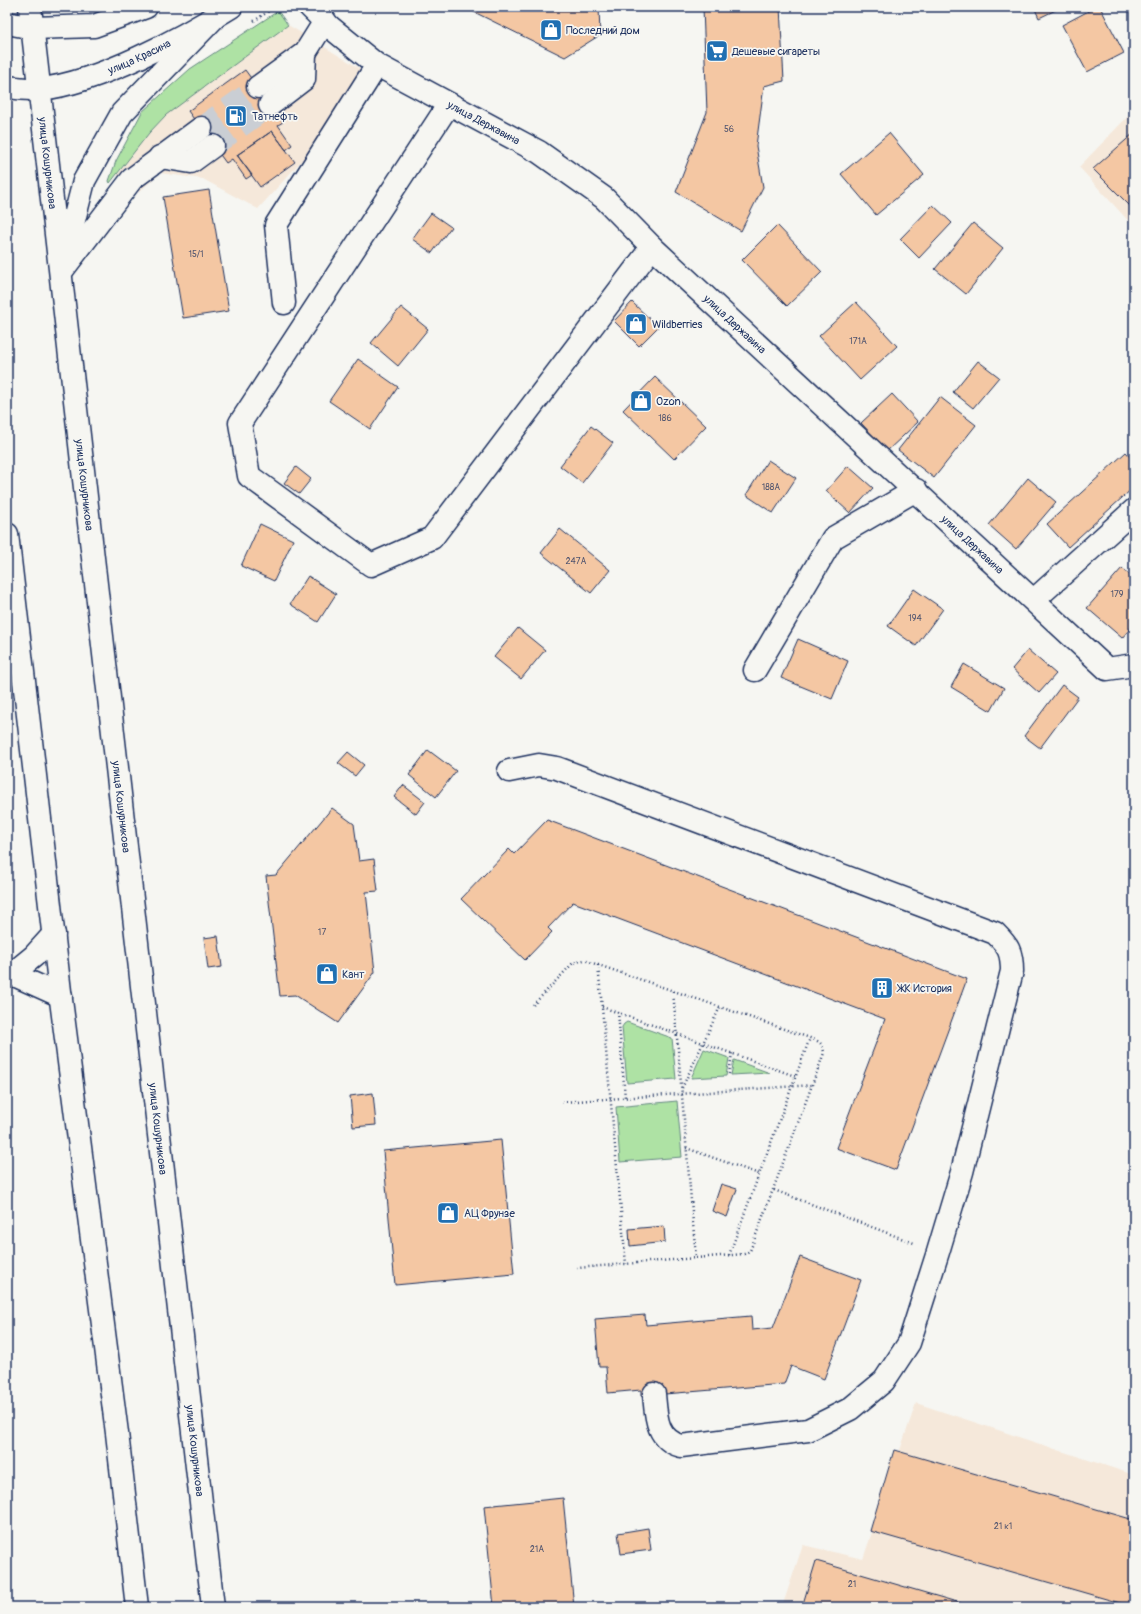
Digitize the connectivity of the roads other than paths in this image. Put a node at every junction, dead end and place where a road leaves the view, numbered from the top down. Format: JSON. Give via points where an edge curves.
{"nodes":[{"id":1,"x":30,"y":7,"type":"edge"},
{"id":2,"x":146,"y":7,"type":"edge"},
{"id":3,"x":223,"y":12,"type":"edge"},
{"id":4,"x":318,"y":14,"type":"edge"},
{"id":5,"x":7,"y":23,"type":"edge"},
{"id":6,"x":33,"y":28,"type":"junction"},
{"id":7,"x":305,"y":53,"type":"junction"},
{"id":8,"x":377,"y":65,"type":"junction"},
{"id":9,"x":7,"y":87,"type":"edge"},
{"id":10,"x":258,"y":87,"type":"tunnel mouth"},
{"id":11,"x":40,"y":89,"type":"junction"},
{"id":12,"x":449,"y":104,"type":"junction"},
{"id":13,"x":270,"y":105,"type":"tunnel mouth"},
{"id":14,"x":201,"y":128,"type":"tunnel mouth"},
{"id":15,"x":213,"y":146,"type":"tunnel mouth"},
{"id":16,"x":160,"y":157,"type":"junction"},
{"id":17,"x":652,"y":247,"type":"junction"},
{"id":18,"x":61,"y":272,"type":"junction"},
{"id":19,"x":284,"y":303,"type":"dead end"},
{"id":20,"x":916,"y":490,"type":"junction"},
{"id":21,"x":1134,"y":510,"type":"edge"},
{"id":22,"x":7,"y":534,"type":"edge"},
{"id":23,"x":1034,"y":600,"type":"junction"},
{"id":24,"x":1134,"y":665,"type":"edge"},
{"id":25,"x":755,"y":670,"type":"dead end"},
{"id":26,"x":509,"y":771,"type":"dead end"},
{"id":27,"x":54,"y":934,"type":"junction"},
{"id":28,"x":10,"y":974,"type":"edge"},
{"id":29,"x":61,"y":996,"type":"junction"},
{"id":30,"x":654,"y":1394,"type":"dead end"},
{"id":31,"x":137,"y":1607,"type":"edge"},
{"id":32,"x":213,"y":1607,"type":"edge"}],
"edges":[{"from":1,"to":6,"type":"main road","name":"улица Кошурникова"},
{"from":2,"to":6,"type":"main road","via":[[94,26]]},
{"from":3,"to":11,"type":"main road","name":"улица Красина","via":[[134,59],[80,80]]},
{"from":3,"to":18,"type":"main road","via":[[122,113],[84,181]]},
{"from":4,"to":7,"type":"main road"},
{"from":4,"to":8,"type":"main road","name":"улица Державина"},
{"from":5,"to":6,"type":"main road"},
{"from":6,"to":11,"type":"main road","name":"улица Кошурникова"},
{"from":7,"to":10,"type":"main road"},
{"from":7,"to":13,"type":"main road","via":[[304,79]]},
{"from":8,"to":12,"type":"main road","name":"улица Державина"},
{"from":8,"to":19,"type":"main road","via":[[276,225]]},
{"from":9,"to":11,"type":"main road","name":"улица Красина"},
{"from":11,"to":18,"type":"main road","name":"улица Кошурникова"},
{"from":12,"to":17,"type":"main road","name":"улица Державина","via":[[552,161],[604,198]]},
{"from":12,"to":17,"type":"main road","via":[[240,422],[248,476],[371,565],[432,538]]},
{"from":14,"to":16,"type":"main road"},
{"from":15,"to":16,"type":"main road","via":[[191,162]]},
{"from":16,"to":18,"type":"main road","via":[[132,180]]},
{"from":17,"to":20,"type":"main road","name":"улица Державина"},
{"from":18,"to":32,"type":"main road","name":"улица Кошурникова"},
{"from":20,"to":23,"type":"main road","name":"улица Державина"},
{"from":20,"to":25,"type":"main road","via":[[833,538]]},
{"from":21,"to":23,"type":"main road"},
{"from":22,"to":27,"type":"main road"},
{"from":23,"to":24,"type":"main road","name":"улица Державина","via":[[1107,669]]},
{"from":26,"to":30,"type":"main road","via":[[539,764],[557,768],[995,932],[1006,943],[1012,956],[1012,971],[962,1172],[938,1252],[909,1342],[884,1381],[850,1409],[808,1430],[681,1446],[672,1442],[658,1428]]},
{"from":27,"to":28,"type":"main road","via":[[34,956]]},
{"from":27,"to":29,"type":"main road"},
{"from":28,"to":29,"type":"main road"},
{"from":29,"to":31,"type":"main road"}]}
